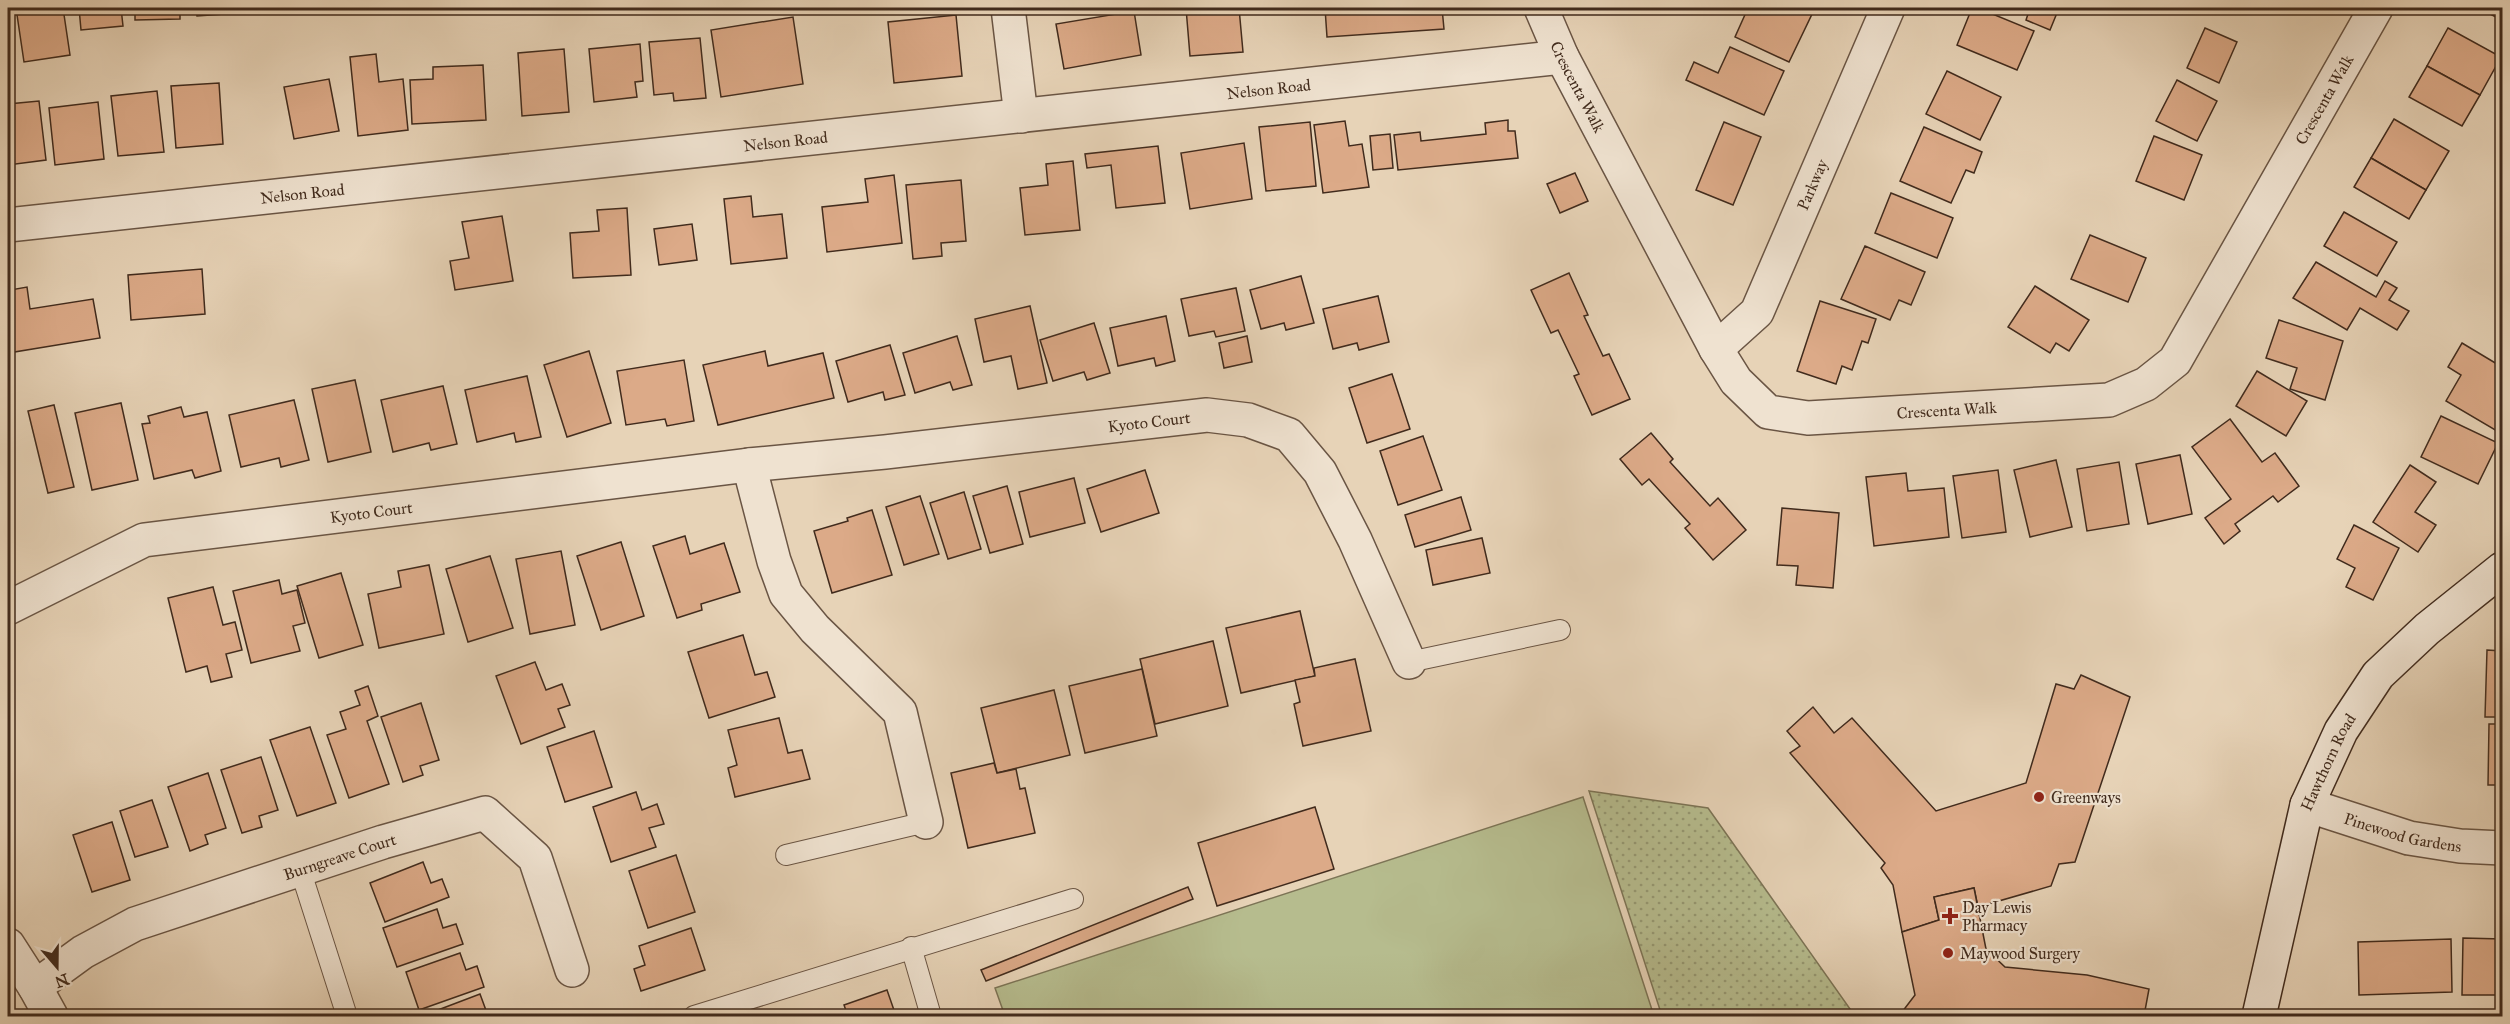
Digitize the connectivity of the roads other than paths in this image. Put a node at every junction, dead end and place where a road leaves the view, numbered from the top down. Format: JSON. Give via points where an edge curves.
{"nodes":[{"id":1,"x":1008,"y":8,"type":"edge"},
{"id":2,"x":1541,"y":8,"type":"edge"},
{"id":3,"x":1888,"y":8,"type":"edge"},
{"id":4,"x":2376,"y":8,"type":"edge"},
{"id":5,"x":1562,"y":57,"type":"junction"},
{"id":6,"x":1021,"y":116,"type":"junction"},
{"id":7,"x":8,"y":225,"type":"edge"},
{"id":8,"x":1716,"y":349,"type":"junction"},
{"id":9,"x":749,"y":465,"type":"junction"},
{"id":10,"x":2502,"y":568,"type":"edge"},
{"id":11,"x":8,"y":608,"type":"edge"},
{"id":12,"x":1560,"y":630,"type":"dead end"},
{"id":13,"x":1409,"y":662,"type":"joint"},
{"id":14,"x":2307,"y":805,"type":"junction"},
{"id":15,"x":926,"y":822,"type":"joint"},
{"id":16,"x":2502,"y":848,"type":"edge"},
{"id":17,"x":786,"y":855,"type":"dead end"},
{"id":18,"x":300,"y":869,"type":"junction"},
{"id":19,"x":1073,"y":899,"type":"dead end"},
{"id":20,"x":8,"y":945,"type":"edge"},
{"id":21,"x":910,"y":947,"type":"junction"},
{"id":22,"x":573,"y":970,"type":"dead end"},
{"id":23,"x":35,"y":987,"type":"junction"},
{"id":24,"x":346,"y":1013,"type":"dead end"},
{"id":25,"x":51,"y":1017,"type":"edge"},
{"id":26,"x":694,"y":1017,"type":"edge"},
{"id":27,"x":931,"y":1017,"type":"edge"},
{"id":28,"x":2259,"y":1017,"type":"edge"}],
"edges":[{"from":1,"to":6,"type":"street"},
{"from":2,"to":5,"type":"street","name":"Crescenta Walk"},
{"from":3,"to":8,"type":"street","name":"Parkway","via":[[1756,312]]},
{"from":4,"to":8,"type":"street","name":"Crescenta Walk","via":[[2175,361],[2146,384],[2109,400],[1808,418],[1767,412],[1736,381]]},
{"from":5,"to":6,"type":"street","name":"Nelson Road"},
{"from":5,"to":8,"type":"street","name":"Crescenta Walk"},
{"from":6,"to":7,"type":"street","name":"Nelson Road"},
{"from":9,"to":11,"type":"street","name":"Kyoto Court","via":[[144,540]]},
{"from":9,"to":13,"type":"street","name":"Kyoto Court","via":[[1207,415],[1248,420],[1289,435],[1320,472]]},
{"from":9,"to":15,"type":"street","via":[[786,594],[815,629],[900,712]]},
{"from":10,"to":14,"type":"street","name":"Hawthorn Road","via":[[2378,675],[2341,731]]},
{"from":12,"to":13,"type":"lane"},
{"from":14,"to":16,"type":"street","name":"Pinewood Gardens","via":[[2409,838]]},
{"from":14,"to":28,"type":"street","name":"Hawthorn Road"},
{"from":15,"to":17,"type":"lane"},
{"from":18,"to":22,"type":"street","name":"Burngreave Court","via":[[485,813],[535,858]]},
{"from":18,"to":23,"type":"street","name":"Burngreave Court","via":[[135,924],[83,952]]},
{"from":18,"to":24,"type":"lane"},
{"from":19,"to":21,"type":"lane"},
{"from":20,"to":23,"type":"street"},
{"from":21,"to":26,"type":"lane"},
{"from":21,"to":27,"type":"lane"},
{"from":23,"to":25,"type":"street"}]}
